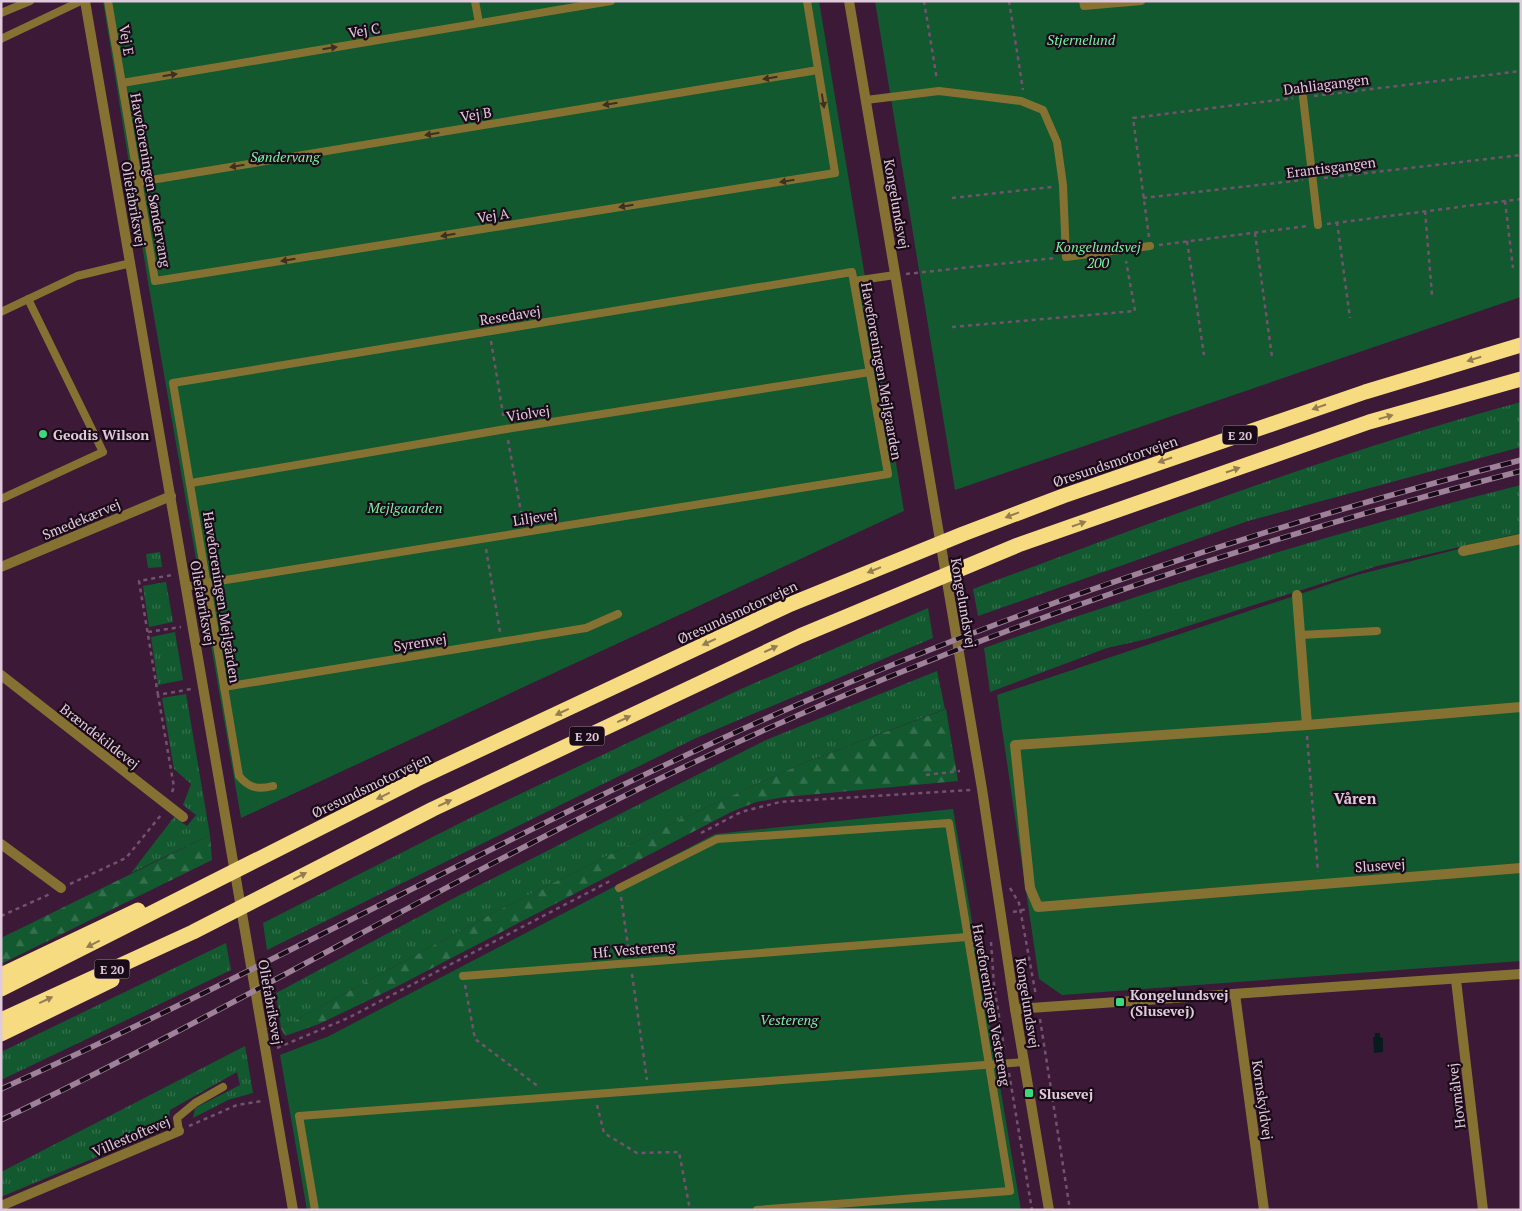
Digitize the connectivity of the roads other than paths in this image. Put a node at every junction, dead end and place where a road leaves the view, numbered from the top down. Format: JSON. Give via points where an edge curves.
{"nodes":[{"id":1,"x":30,"y":1,"type":"edge"},
{"id":2,"x":83,"y":1,"type":"edge"},
{"id":3,"x":108,"y":1,"type":"edge"},
{"id":4,"x":475,"y":1,"type":"edge"},
{"id":5,"x":611,"y":1,"type":"edge"},
{"id":6,"x":807,"y":1,"type":"edge"},
{"id":7,"x":850,"y":1,"type":"edge"},
{"id":8,"x":1083,"y":1,"type":"edge"},
{"id":9,"x":1141,"y":1,"type":"edge"},
{"id":10,"x":1,"y":13,"type":"edge"},
{"id":11,"x":478,"y":23,"type":"junction"},
{"id":12,"x":1,"y":39,"type":"edge"},
{"id":13,"x":818,"y":70,"type":"junction"},
{"id":14,"x":122,"y":83,"type":"junction"},
{"id":15,"x":1303,"y":97,"type":"road end"},
{"id":16,"x":866,"y":100,"type":"junction"},
{"id":17,"x":138,"y":182,"type":"junction"},
{"id":18,"x":1318,"y":225,"type":"road end"},
{"id":19,"x":1150,"y":246,"type":"road end"},
{"id":20,"x":130,"y":263,"type":"junction"},
{"id":21,"x":852,"y":272,"type":"joint"},
{"id":22,"x":895,"y":275,"type":"junction"},
{"id":23,"x":155,"y":281,"type":"joint"},
{"id":24,"x":854,"y":281,"type":"junction"},
{"id":25,"x":28,"y":299,"type":"junction"},
{"id":26,"x":1,"y":312,"type":"edge"},
{"id":27,"x":1521,"y":345,"type":"edge"},
{"id":28,"x":870,"y":372,"type":"junction"},
{"id":29,"x":1521,"y":378,"type":"edge"},
{"id":30,"x":173,"y":383,"type":"joint"},
{"id":31,"x":888,"y":474,"type":"joint"},
{"id":32,"x":191,"y":484,"type":"junction"},
{"id":33,"x":171,"y":496,"type":"junction"},
{"id":34,"x":1,"y":499,"type":"edge"},
{"id":35,"x":1521,"y":539,"type":"edge"},
{"id":36,"x":1463,"y":550,"type":"dead end"},
{"id":37,"x":1,"y":567,"type":"edge"},
{"id":38,"x":207,"y":584,"type":"junction"},
{"id":39,"x":186,"y":587,"type":"junction"},
{"id":40,"x":1297,"y":595,"type":"dead end"},
{"id":41,"x":618,"y":614,"type":"dead end"},
{"id":42,"x":1376,"y":631,"type":"dead end"},
{"id":43,"x":1300,"y":635,"type":"junction"},
{"id":44,"x":1,"y":675,"type":"edge"},
{"id":45,"x":224,"y":687,"type":"junction"},
{"id":46,"x":1521,"y":707,"type":"edge"},
{"id":47,"x":1306,"y":725,"type":"junction"},
{"id":48,"x":273,"y":786,"type":"dead end"},
{"id":49,"x":183,"y":817,"type":"dead end"},
{"id":50,"x":1,"y":844,"type":"edge"},
{"id":51,"x":268,"y":853,"type":"junction"},
{"id":52,"x":1521,"y":868,"type":"edge"},
{"id":53,"x":61,"y":888,"type":"road end"},
{"id":54,"x":620,"y":888,"type":"road end"},
{"id":55,"x":193,"y":932,"type":"junction"},
{"id":56,"x":967,"y":937,"type":"junction"},
{"id":57,"x":1,"y":974,"type":"edge"},
{"id":58,"x":1521,"y":974,"type":"edge"},
{"id":59,"x":463,"y":976,"type":"road end"},
{"id":60,"x":1456,"y":980,"type":"junction"},
{"id":61,"x":1,"y":989,"type":"edge"},
{"id":62,"x":1235,"y":994,"type":"junction"},
{"id":63,"x":1015,"y":1009,"type":"junction"},
{"id":64,"x":1,"y":1020,"type":"edge"},
{"id":65,"x":1,"y":1034,"type":"edge"},
{"id":66,"x":1024,"y":1062,"type":"junction"},
{"id":67,"x":990,"y":1066,"type":"junction"},
{"id":68,"x":223,"y":1087,"type":"dead end"},
{"id":69,"x":179,"y":1131,"type":"joint"},
{"id":70,"x":1,"y":1206,"type":"edge"},
{"id":71,"x":293,"y":1210,"type":"edge"},
{"id":72,"x":315,"y":1210,"type":"edge"},
{"id":73,"x":757,"y":1210,"type":"edge"},
{"id":74,"x":1049,"y":1210,"type":"edge"},
{"id":75,"x":1264,"y":1210,"type":"edge"},
{"id":76,"x":1483,"y":1210,"type":"edge"}],
"edges":[{"from":1,"to":10,"type":"lane"},
{"from":2,"to":12,"type":"lane"},
{"from":2,"to":20,"type":"street","name":"Oliefabriksvej"},
{"from":3,"to":14,"type":"lane","name":"Vej E"},
{"from":4,"to":11,"type":"lane"},
{"from":5,"to":11,"type":"lane","name":"Vej C"},
{"from":6,"to":13,"type":"lane"},
{"from":7,"to":16,"type":"street","name":"Kongelundsvej"},
{"from":8,"to":9,"type":"lane","via":[[1084,6]]},
{"from":14,"to":11,"type":"lane","name":"Vej C","one_way":true},
{"from":13,"to":17,"type":"lane","name":"Vej B","one_way":true},
{"from":13,"to":23,"type":"lane","name":"Vej A","one_way":true,"via":[[835,173]]},
{"from":14,"to":17,"type":"lane","name":"Haveforeningen Søndervang"},
{"from":15,"to":18,"type":"lane"},
{"from":16,"to":19,"type":"lane","via":[[939,91],[1021,101],[1043,110],[1057,142],[1064,185],[1066,257]]},
{"from":16,"to":22,"type":"street","name":"Kongelundsvej"},
{"from":17,"to":23,"type":"lane","name":"Haveforeningen Søndervang"},
{"from":20,"to":25,"type":"lane","via":[[77,276]]},
{"from":20,"to":33,"type":"street","name":"Oliefabriksvej"},
{"from":21,"to":24,"type":"lane","name":"Haveforeningen Mejlgaarden"},
{"from":21,"to":30,"type":"lane","name":"Resedavej"},
{"from":22,"to":24,"type":"lane"},
{"from":22,"to":63,"type":"street","name":"Kongelundsvej"},
{"from":24,"to":28,"type":"lane","name":"Haveforeningen Mejlgaarden"},
{"from":25,"to":26,"type":"lane"},
{"from":25,"to":34,"type":"lane","via":[[103,452]]},
{"from":27,"to":51,"type":"highway","name":"Øresundsmotorvejen","number":"E 20","one_way":true,"via":[[1364,392],[1063,496],[919,551],[791,604],[426,775]]},
{"from":28,"to":31,"type":"lane","name":"Haveforeningen Mejlgaarden"},
{"from":28,"to":32,"type":"lane","name":"Violvej","via":[[506,429]]},
{"from":55,"to":29,"type":"highway","number":"E 20","one_way":true,"via":[[433,808],[800,636],[937,578],[1018,545],[1369,422]]},
{"from":30,"to":32,"type":"lane","name":"Haveforeningen Mejlgården"},
{"from":31,"to":38,"type":"lane","name":"Liljevej"},
{"from":32,"to":38,"type":"lane","name":"Haveforeningen Mejlgården"},
{"from":33,"to":37,"type":"street","name":"Smedekærvej"},
{"from":33,"to":39,"type":"street","name":"Oliefabriksvej"},
{"from":35,"to":36,"type":"street"},
{"from":38,"to":39,"type":"lane","name":"Liljevej"},
{"from":38,"to":45,"type":"lane","name":"Haveforeningen Mejlgården"},
{"from":39,"to":71,"type":"street","name":"Oliefabriksvej"},
{"from":40,"to":43,"type":"street"},
{"from":41,"to":45,"type":"lane","name":"Syrenvej","via":[[586,628]]},
{"from":42,"to":43,"type":"lane"},
{"from":43,"to":47,"type":"street"},
{"from":44,"to":49,"type":"street","name":"Brændekildevej"},
{"from":45,"to":48,"type":"lane","name":"Haveforeningen Mejlgården","via":[[239,776],[246,785],[260,790]]},
{"from":46,"to":47,"type":"street"},
{"from":47,"to":52,"type":"street","name":"Slusevej","via":[[1015,745],[1030,888],[1038,907]]},
{"from":50,"to":53,"type":"street"},
{"from":51,"to":57,"type":"highway","via":[[213,874]]},
{"from":51,"to":61,"type":"highway","name":"Øresundsmotorvejen","number":"E 20","one_way":true},
{"from":54,"to":56,"type":"lane","name":"Haveforeningen Vestereng","via":[[716,839],[949,822]]},
{"from":64,"to":55,"type":"highway","number":"E 20","one_way":true},
{"from":55,"to":65,"type":"highway","via":[[115,979]]},
{"from":56,"to":59,"type":"lane","name":"Hf. Vestereng"},
{"from":56,"to":67,"type":"lane","name":"Haveforeningen Vestereng"},
{"from":58,"to":60,"type":"street"},
{"from":60,"to":62,"type":"street"},
{"from":60,"to":76,"type":"street","name":"Hovmålvej"},
{"from":62,"to":63,"type":"street"},
{"from":62,"to":75,"type":"street","name":"Kornskyldvej"},
{"from":63,"to":66,"type":"street","name":"Kongelundsvej"},
{"from":66,"to":67,"type":"lane"},
{"from":66,"to":74,"type":"street","name":"Kongelundsvej"},
{"from":67,"to":72,"type":"lane","via":[[300,1116]]},
{"from":67,"to":73,"type":"lane","name":"Haveforeningen Vestereng","via":[[1010,1191]]},
{"from":68,"to":69,"type":"lane","via":[[194,1102],[177,1118]]},
{"from":69,"to":70,"type":"street","name":"Villestoftevej"}]}
